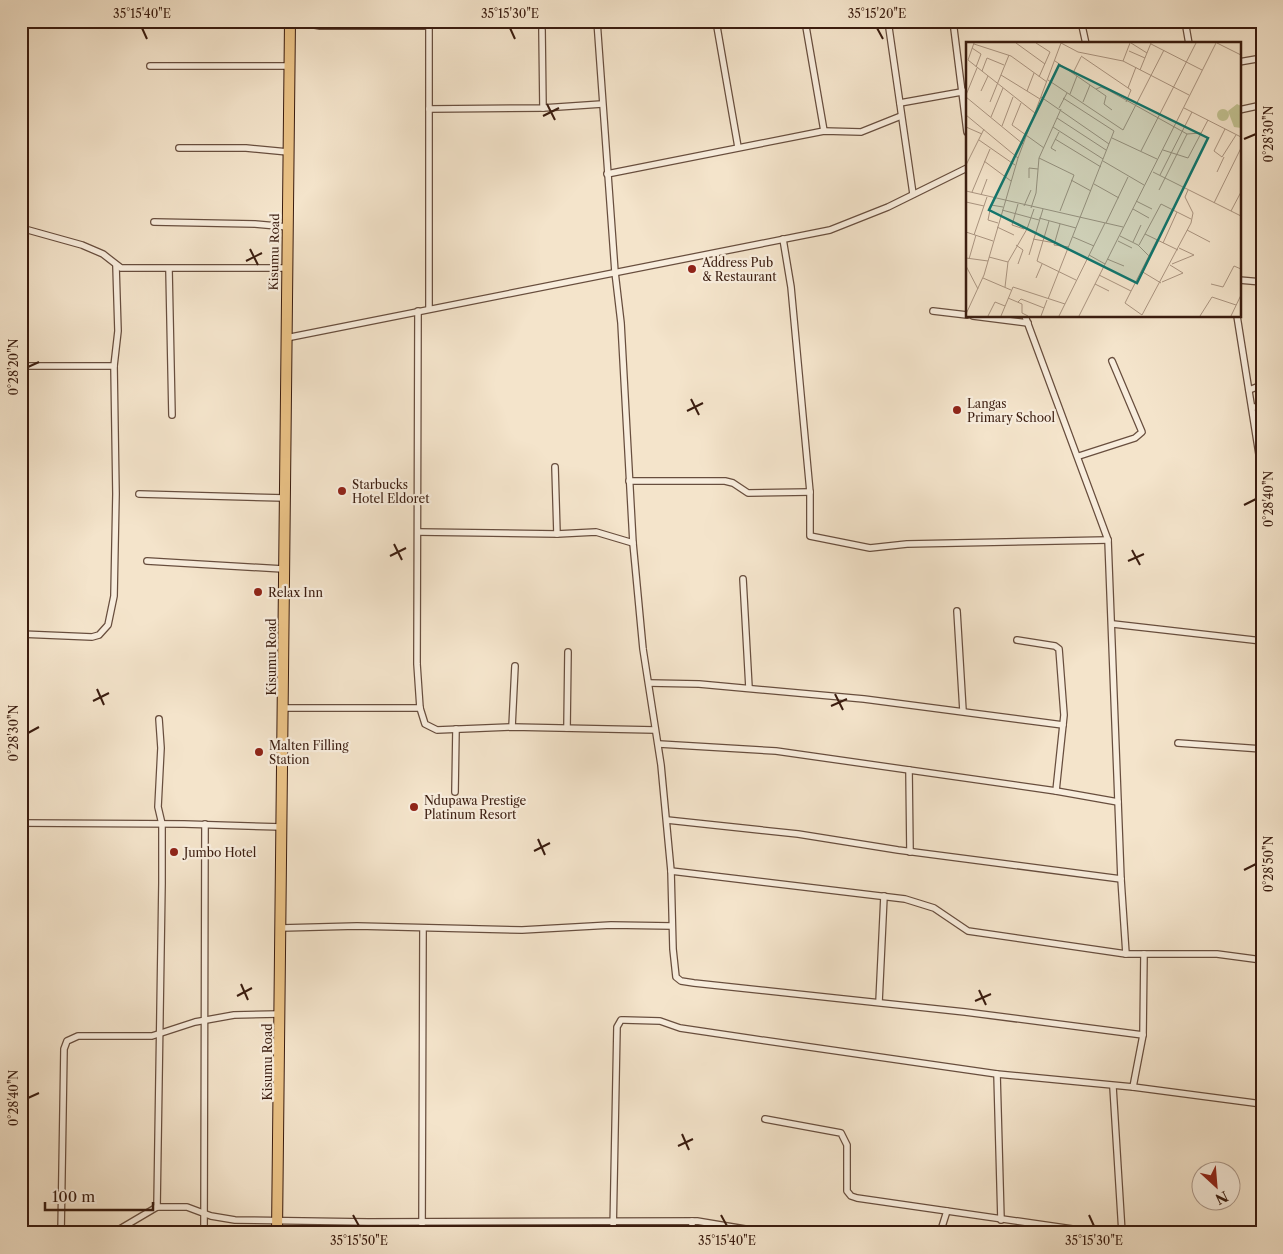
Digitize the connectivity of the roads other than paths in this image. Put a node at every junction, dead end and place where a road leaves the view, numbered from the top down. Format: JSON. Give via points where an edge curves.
{"nodes":[{"id":1,"x":292,"y":21,"type":"edge"},
{"id":2,"x":597,"y":21,"type":"edge"},
{"id":3,"x":716,"y":21,"type":"edge"},
{"id":4,"x":805,"y":21,"type":"edge"},
{"id":5,"x":888,"y":21,"type":"edge"},
{"id":6,"x":953,"y":21,"type":"edge"},
{"id":7,"x":1082,"y":21,"type":"edge"},
{"id":8,"x":1185,"y":21,"type":"edge"},
{"id":9,"x":429,"y":24,"type":"edge"},
{"id":10,"x":542,"y":30,"type":"dead end"},
{"id":11,"x":1086,"y":42,"type":"edge"},
{"id":12,"x":1189,"y":42,"type":"edge"},
{"id":13,"x":1262,"y":58,"type":"edge"},
{"id":14,"x":1240,"y":62,"type":"edge"},
{"id":15,"x":150,"y":66,"type":"dead end"},
{"id":16,"x":289,"y":66,"type":"junction"},
{"id":17,"x":964,"y":92,"type":"edge"},
{"id":18,"x":900,"y":103,"type":"junction"},
{"id":19,"x":602,"y":104,"type":"junction"},
{"id":20,"x":1262,"y":106,"type":"edge"},
{"id":21,"x":542,"y":108,"type":"junction"},
{"id":22,"x":429,"y":110,"type":"junction"},
{"id":23,"x":1240,"y":110,"type":"edge"},
{"id":24,"x":901,"y":116,"type":"junction"},
{"id":25,"x":966,"y":119,"type":"edge"},
{"id":26,"x":824,"y":130,"type":"junction"},
{"id":27,"x":738,"y":147,"type":"junction"},
{"id":28,"x":179,"y":148,"type":"dead end"},
{"id":29,"x":288,"y":152,"type":"junction"},
{"id":30,"x":966,"y":168,"type":"edge"},
{"id":31,"x":607,"y":174,"type":"junction"},
{"id":32,"x":913,"y":194,"type":"junction"},
{"id":33,"x":154,"y":222,"type":"dead end"},
{"id":34,"x":288,"y":227,"type":"junction"},
{"id":35,"x":21,"y":228,"type":"edge"},
{"id":36,"x":783,"y":239,"type":"junction"},
{"id":37,"x":116,"y":266,"type":"junction"},
{"id":38,"x":287,"y":268,"type":"junction"},
{"id":39,"x":169,"y":270,"type":"junction"},
{"id":40,"x":615,"y":272,"type":"junction"},
{"id":41,"x":1240,"y":280,"type":"edge"},
{"id":42,"x":1262,"y":282,"type":"edge"},
{"id":43,"x":429,"y":308,"type":"junction"},
{"id":44,"x":933,"y":310,"type":"dead end"},
{"id":45,"x":418,"y":311,"type":"junction"},
{"id":46,"x":966,"y":315,"type":"edge"},
{"id":47,"x":988,"y":318,"type":"edge"},
{"id":48,"x":1026,"y":318,"type":"edge"},
{"id":49,"x":1236,"y":318,"type":"edge"},
{"id":50,"x":1028,"y":323,"type":"junction"},
{"id":51,"x":286,"y":338,"type":"junction"},
{"id":52,"x":1112,"y":361,"type":"dead end"},
{"id":53,"x":21,"y":366,"type":"edge"},
{"id":54,"x":114,"y":366,"type":"junction"},
{"id":55,"x":1262,"y":385,"type":"edge"},
{"id":56,"x":1249,"y":390,"type":"junction"},
{"id":57,"x":1252,"y":407,"type":"junction"},
{"id":58,"x":1262,"y":407,"type":"edge"},
{"id":59,"x":172,"y":415,"type":"dead end"},
{"id":60,"x":1078,"y":456,"type":"junction"},
{"id":61,"x":1261,"y":465,"type":"edge"},
{"id":62,"x":555,"y":467,"type":"dead end"},
{"id":63,"x":1262,"y":473,"type":"edge"},
{"id":64,"x":630,"y":481,"type":"junction"},
{"id":65,"x":810,"y":492,"type":"junction"},
{"id":66,"x":139,"y":494,"type":"dead end"},
{"id":67,"x":285,"y":498,"type":"junction"},
{"id":68,"x":418,"y":532,"type":"junction"},
{"id":69,"x":557,"y":534,"type":"junction"},
{"id":70,"x":1108,"y":540,"type":"junction"},
{"id":71,"x":634,"y":542,"type":"junction"},
{"id":72,"x":146,"y":561,"type":"dead end"},
{"id":73,"x":283,"y":569,"type":"junction"},
{"id":74,"x":744,"y":579,"type":"dead end"},
{"id":75,"x":957,"y":611,"type":"dead end"},
{"id":76,"x":1113,"y":624,"type":"junction"},
{"id":77,"x":21,"y":634,"type":"edge"},
{"id":78,"x":1017,"y":640,"type":"dead end"},
{"id":79,"x":1262,"y":641,"type":"edge"},
{"id":80,"x":568,"y":652,"type":"dead end"},
{"id":81,"x":515,"y":666,"type":"dead end"},
{"id":82,"x":649,"y":683,"type":"junction"},
{"id":83,"x":749,"y":688,"type":"junction"},
{"id":84,"x":283,"y":708,"type":"junction"},
{"id":85,"x":420,"y":708,"type":"junction"},
{"id":86,"x":962,"y":711,"type":"junction"},
{"id":87,"x":159,"y":719,"type":"dead end"},
{"id":88,"x":1063,"y":725,"type":"junction"},
{"id":89,"x":512,"y":727,"type":"junction"},
{"id":90,"x":567,"y":728,"type":"junction"},
{"id":91,"x":456,"y":729,"type":"junction"},
{"id":92,"x":655,"y":730,"type":"junction"},
{"id":93,"x":1178,"y":743,"type":"dead end"},
{"id":94,"x":659,"y":744,"type":"junction"},
{"id":95,"x":1262,"y":749,"type":"edge"},
{"id":96,"x":909,"y":770,"type":"junction"},
{"id":97,"x":1056,"y":791,"type":"junction"},
{"id":98,"x":455,"y":792,"type":"dead end"},
{"id":99,"x":1118,"y":802,"type":"junction"},
{"id":100,"x":666,"y":820,"type":"junction"},
{"id":101,"x":21,"y":823,"type":"edge"},
{"id":102,"x":162,"y":824,"type":"junction"},
{"id":103,"x":205,"y":824,"type":"junction"},
{"id":104,"x":282,"y":828,"type":"junction"},
{"id":105,"x":910,"y":852,"type":"junction"},
{"id":106,"x":671,"y":871,"type":"junction"},
{"id":107,"x":1121,"y":879,"type":"junction"},
{"id":108,"x":884,"y":896,"type":"junction"},
{"id":109,"x":672,"y":926,"type":"junction"},
{"id":110,"x":281,"y":928,"type":"junction"},
{"id":111,"x":423,"y":928,"type":"junction"},
{"id":112,"x":1126,"y":954,"type":"junction"},
{"id":113,"x":1144,"y":954,"type":"junction"},
{"id":114,"x":1262,"y":960,"type":"edge"},
{"id":115,"x":879,"y":1002,"type":"junction"},
{"id":116,"x":280,"y":1014,"type":"junction"},
{"id":117,"x":206,"y":1020,"type":"junction"},
{"id":118,"x":160,"y":1034,"type":"junction"},
{"id":119,"x":1143,"y":1035,"type":"junction"},
{"id":120,"x":997,"y":1074,"type":"junction"},
{"id":121,"x":1113,"y":1087,"type":"junction"},
{"id":122,"x":1132,"y":1087,"type":"junction"},
{"id":123,"x":1262,"y":1104,"type":"edge"},
{"id":124,"x":765,"y":1119,"type":"dead end"},
{"id":125,"x":157,"y":1207,"type":"junction"},
{"id":126,"x":948,"y":1211,"type":"junction"},
{"id":127,"x":204,"y":1213,"type":"junction"},
{"id":128,"x":278,"y":1220,"type":"junction"},
{"id":129,"x":613,"y":1220,"type":"junction"},
{"id":130,"x":1002,"y":1220,"type":"junction"},
{"id":131,"x":692,"y":1221,"type":"junction"},
{"id":132,"x":422,"y":1222,"type":"junction"},
{"id":133,"x":61,"y":1233,"type":"edge"},
{"id":134,"x":113,"y":1233,"type":"edge"},
{"id":135,"x":204,"y":1233,"type":"edge"},
{"id":136,"x":277,"y":1233,"type":"edge"},
{"id":137,"x":422,"y":1233,"type":"edge"},
{"id":138,"x":613,"y":1233,"type":"edge"},
{"id":139,"x":692,"y":1233,"type":"edge"},
{"id":140,"x":769,"y":1233,"type":"edge"},
{"id":141,"x":940,"y":1233,"type":"edge"},
{"id":142,"x":1100,"y":1233,"type":"edge"},
{"id":143,"x":1122,"y":1233,"type":"edge"}],
"edges":[{"from":1,"to":9,"type":"street","via":[[320,26]]},
{"from":1,"to":16,"type":"highway","name":"Kisumu Road"},
{"from":2,"to":19,"type":"street"},
{"from":3,"to":27,"type":"street"},
{"from":4,"to":26,"type":"street"},
{"from":5,"to":18,"type":"street"},
{"from":6,"to":17,"type":"street"},
{"from":7,"to":11,"type":"street"},
{"from":8,"to":12,"type":"street"},
{"from":9,"to":22,"type":"street"},
{"from":10,"to":21,"type":"street"},
{"from":13,"to":14,"type":"street"},
{"from":15,"to":16,"type":"street"},
{"from":16,"to":29,"type":"highway","name":"Kisumu Road"},
{"from":17,"to":18,"type":"street"},
{"from":17,"to":25,"type":"street"},
{"from":18,"to":24,"type":"street"},
{"from":19,"to":21,"type":"street"},
{"from":19,"to":31,"type":"street"},
{"from":20,"to":23,"type":"street"},
{"from":21,"to":22,"type":"street"},
{"from":22,"to":43,"type":"street"},
{"from":24,"to":26,"type":"street","via":[[861,132]]},
{"from":24,"to":32,"type":"street"},
{"from":26,"to":27,"type":"street"},
{"from":27,"to":31,"type":"street"},
{"from":28,"to":29,"type":"street"},
{"from":29,"to":34,"type":"highway","name":"Kisumu Road"},
{"from":30,"to":32,"type":"street"},
{"from":31,"to":40,"type":"street"},
{"from":32,"to":36,"type":"street","via":[[840,227]]},
{"from":33,"to":34,"type":"street"},
{"from":34,"to":38,"type":"highway","name":"Kisumu Road"},
{"from":35,"to":37,"type":"street","via":[[82,245],[103,254]]},
{"from":36,"to":40,"type":"street"},
{"from":36,"to":65,"type":"street","via":[[791,287]]},
{"from":37,"to":39,"type":"street","via":[[131,270]]},
{"from":37,"to":54,"type":"street","via":[[118,330]]},
{"from":38,"to":39,"type":"street"},
{"from":38,"to":51,"type":"highway","name":"Kisumu Road"},
{"from":39,"to":59,"type":"street"},
{"from":40,"to":43,"type":"street"},
{"from":40,"to":64,"type":"street"},
{"from":41,"to":42,"type":"street"},
{"from":43,"to":45,"type":"street"},
{"from":44,"to":46,"type":"street"},
{"from":45,"to":51,"type":"street"},
{"from":45,"to":68,"type":"street"},
{"from":47,"to":50,"type":"street"},
{"from":48,"to":50,"type":"street"},
{"from":49,"to":56,"type":"street"},
{"from":50,"to":60,"type":"street"},
{"from":51,"to":67,"type":"highway","name":"Kisumu Road"},
{"from":52,"to":60,"type":"street","via":[[1142,432],[1135,438]]},
{"from":53,"to":54,"type":"street"},
{"from":54,"to":77,"type":"street","via":[[114,587],[108,625],[99,635],[92,637]]},
{"from":55,"to":56,"type":"street"},
{"from":56,"to":57,"type":"street"},
{"from":57,"to":58,"type":"street"},
{"from":57,"to":61,"type":"street"},
{"from":60,"to":70,"type":"street"},
{"from":61,"to":63,"type":"street"},
{"from":62,"to":69,"type":"street"},
{"from":64,"to":65,"type":"street","via":[[724,481],[748,493]]},
{"from":64,"to":71,"type":"street"},
{"from":65,"to":70,"type":"street","via":[[810,536],[856,546],[879,548],[916,543]]},
{"from":66,"to":67,"type":"street"},
{"from":67,"to":73,"type":"highway","name":"Kisumu Road"},
{"from":68,"to":69,"type":"street"},
{"from":68,"to":85,"type":"street"},
{"from":69,"to":71,"type":"street","via":[[596,532]]},
{"from":70,"to":76,"type":"street"},
{"from":71,"to":82,"type":"street"},
{"from":72,"to":73,"type":"street"},
{"from":73,"to":84,"type":"highway","name":"Kisumu Road"},
{"from":74,"to":83,"type":"street"},
{"from":75,"to":86,"type":"street"},
{"from":76,"to":79,"type":"street"},
{"from":76,"to":99,"type":"street"},
{"from":78,"to":88,"type":"street","via":[[1059,649]]},
{"from":80,"to":90,"type":"street"},
{"from":81,"to":89,"type":"street"},
{"from":82,"to":83,"type":"street"},
{"from":82,"to":92,"type":"street"},
{"from":83,"to":86,"type":"street"},
{"from":84,"to":85,"type":"street"},
{"from":84,"to":104,"type":"highway","name":"Kisumu Road"},
{"from":85,"to":91,"type":"street","via":[[428,726],[437,730]]},
{"from":86,"to":88,"type":"street"},
{"from":87,"to":102,"type":"street","via":[[158,807]]},
{"from":88,"to":97,"type":"street"},
{"from":89,"to":90,"type":"street"},
{"from":89,"to":91,"type":"street"},
{"from":90,"to":92,"type":"street"},
{"from":91,"to":98,"type":"street"},
{"from":92,"to":94,"type":"street"},
{"from":93,"to":95,"type":"street"},
{"from":94,"to":96,"type":"street","via":[[776,751]]},
{"from":94,"to":100,"type":"street"},
{"from":96,"to":97,"type":"street"},
{"from":96,"to":105,"type":"street"},
{"from":97,"to":99,"type":"street"},
{"from":99,"to":107,"type":"street"},
{"from":100,"to":105,"type":"street","via":[[798,834]]},
{"from":100,"to":106,"type":"street"},
{"from":101,"to":102,"type":"street"},
{"from":102,"to":103,"type":"street"},
{"from":102,"to":118,"type":"street"},
{"from":103,"to":104,"type":"street"},
{"from":103,"to":117,"type":"street"},
{"from":104,"to":110,"type":"highway","name":"Kisumu Road"},
{"from":105,"to":107,"type":"street"},
{"from":106,"to":108,"type":"street"},
{"from":106,"to":109,"type":"street"},
{"from":107,"to":112,"type":"street"},
{"from":108,"to":112,"type":"street","via":[[934,908],[968,931]]},
{"from":108,"to":115,"type":"street"},
{"from":109,"to":111,"type":"street","via":[[611,925],[522,930]]},
{"from":109,"to":115,"type":"street","via":[[675,973],[681,981]]},
{"from":110,"to":111,"type":"street"},
{"from":110,"to":116,"type":"highway","name":"Kisumu Road"},
{"from":111,"to":132,"type":"street"},
{"from":112,"to":113,"type":"street"},
{"from":113,"to":114,"type":"street","via":[[1217,954]]},
{"from":113,"to":119,"type":"street"},
{"from":115,"to":119,"type":"street"},
{"from":116,"to":117,"type":"street","via":[[243,1014]]},
{"from":116,"to":128,"type":"highway","name":"Kisumu Road"},
{"from":117,"to":118,"type":"street"},
{"from":117,"to":127,"type":"street"},
{"from":118,"to":125,"type":"street"},
{"from":118,"to":133,"type":"street","via":[[78,1036],[65,1044]]},
{"from":119,"to":122,"type":"street"},
{"from":120,"to":121,"type":"street"},
{"from":120,"to":129,"type":"street","via":[[754,1040],[680,1028],[660,1021],[621,1020],[617,1027]]},
{"from":120,"to":130,"type":"street"},
{"from":121,"to":122,"type":"street"},
{"from":121,"to":143,"type":"street"},
{"from":122,"to":123,"type":"street"},
{"from":124,"to":126,"type":"street","via":[[841,1133],[847,1145],[846,1184],[851,1196]]},
{"from":125,"to":127,"type":"street","via":[[187,1207]]},
{"from":125,"to":134,"type":"street"},
{"from":126,"to":130,"type":"street"},
{"from":126,"to":141,"type":"street"},
{"from":127,"to":128,"type":"street","via":[[236,1220]]},
{"from":127,"to":135,"type":"street"},
{"from":128,"to":132,"type":"street"},
{"from":128,"to":136,"type":"highway","name":"Kisumu Road"},
{"from":129,"to":131,"type":"street"},
{"from":129,"to":132,"type":"street"},
{"from":129,"to":138,"type":"street"},
{"from":130,"to":142,"type":"street"},
{"from":131,"to":139,"type":"street"},
{"from":131,"to":140,"type":"street"},
{"from":132,"to":137,"type":"street"}]}
